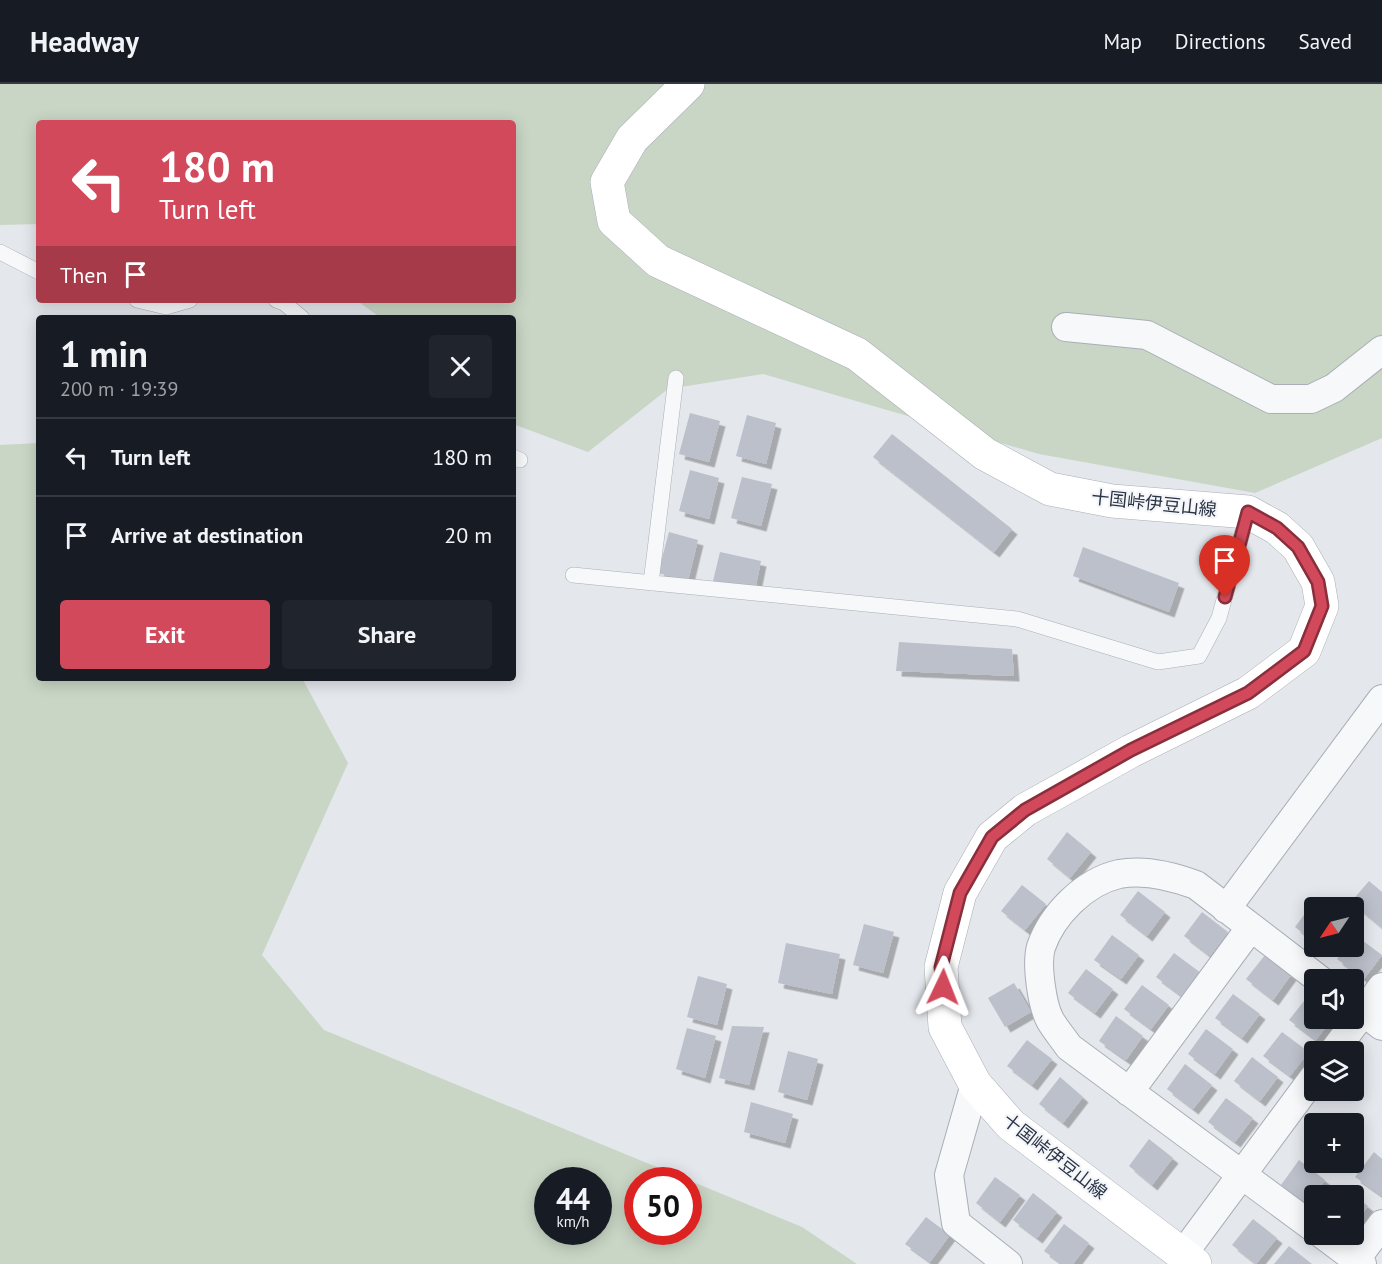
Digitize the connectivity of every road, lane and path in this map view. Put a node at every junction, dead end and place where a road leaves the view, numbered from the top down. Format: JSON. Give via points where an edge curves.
{"nodes":[{"id":1,"x":688,"y":84,"type":"edge"},
{"id":2,"x":0,"y":252,"type":"edge"},
{"id":3,"x":36,"y":270,"type":"edge"},
{"id":4,"x":148,"y":303,"type":"edge"},
{"id":5,"x":181,"y":303,"type":"edge"},
{"id":6,"x":284,"y":303,"type":"edge"},
{"id":7,"x":298,"y":315,"type":"edge"},
{"id":8,"x":1066,"y":327,"type":"dead end"},
{"id":9,"x":1382,"y":350,"type":"edge"},
{"id":10,"x":676,"y":378,"type":"dead end"},
{"id":11,"x":1248,"y":512,"type":"junction"},
{"id":12,"x":573,"y":575,"type":"dead end"},
{"id":13,"x":651,"y":583,"type":"junction"},
{"id":14,"x":1382,"y":699,"type":"edge"},
{"id":15,"x":1226,"y":909,"type":"junction"},
{"id":16,"x":1251,"y":927,"type":"junction"},
{"id":17,"x":1306,"y":969,"type":"edge"},
{"id":18,"x":1382,"y":987,"type":"edge"},
{"id":19,"x":1366,"y":1014,"type":"edge"},
{"id":20,"x":1343,"y":1041,"type":"edge"},
{"id":21,"x":975,"y":1084,"type":"junction"},
{"id":22,"x":1304,"y":1090,"type":"edge"},
{"id":23,"x":1129,"y":1092,"type":"junction"},
{"id":24,"x":1240,"y":1174,"type":"junction"},
{"id":25,"x":1304,"y":1221,"type":"edge"},
{"id":26,"x":1382,"y":1224,"type":"edge"},
{"id":27,"x":1337,"y":1245,"type":"edge"},
{"id":28,"x":1189,"y":1259,"type":"edge"},
{"id":29,"x":1359,"y":1262,"type":"edge"},
{"id":30,"x":1008,"y":1264,"type":"edge"}],
"edges":[{"from":1,"to":11,"type":"main road","name":"十国峠伊豆山線","via":[[632,139],[607,183],[614,221],[658,261],[857,354],[985,454],[1050,489],[1112,501]]},
{"from":2,"to":3,"type":"lane"},
{"from":4,"to":5,"type":"lane","via":[[166,308]]},
{"from":6,"to":7,"type":"lane"},
{"from":8,"to":9,"type":"street","via":[[1147,335],[1271,399],[1311,399],[1334,388]]},
{"from":10,"to":13,"type":"lane"},
{"from":11,"to":13,"type":"lane","via":[[1219,618],[1199,656],[1158,662],[1017,619]]},
{"from":11,"to":21,"type":"main road","name":"十国峠伊豆山線","via":[[1277,528],[1298,547],[1318,582],[1322,606],[1304,651],[1248,693],[1131,750],[1025,810],[992,837],[960,893],[941,967],[945,1027]]},
{"from":12,"to":13,"type":"lane"},
{"from":14,"to":15,"type":"street"},
{"from":15,"to":16,"type":"street"},
{"from":15,"to":23,"type":"street","via":[[1196,885],[1173,877],[1119,874],[1093,885],[1070,903],[1052,925],[1040,950],[1040,981],[1049,1019],[1068,1047]]},
{"from":16,"to":17,"type":"street"},
{"from":16,"to":23,"type":"street"},
{"from":18,"to":19,"type":"street"},
{"from":19,"to":20,"type":"street"},
{"from":21,"to":28,"type":"main road","name":"十国峠伊豆山線","via":[[1011,1125]]},
{"from":21,"to":30,"type":"street","via":[[949,1175],[956,1223]]},
{"from":22,"to":24,"type":"street"},
{"from":23,"to":24,"type":"street"},
{"from":24,"to":25,"type":"street"},
{"from":24,"to":28,"type":"street"},
{"from":26,"to":29,"type":"street"},
{"from":27,"to":29,"type":"street"}]}
